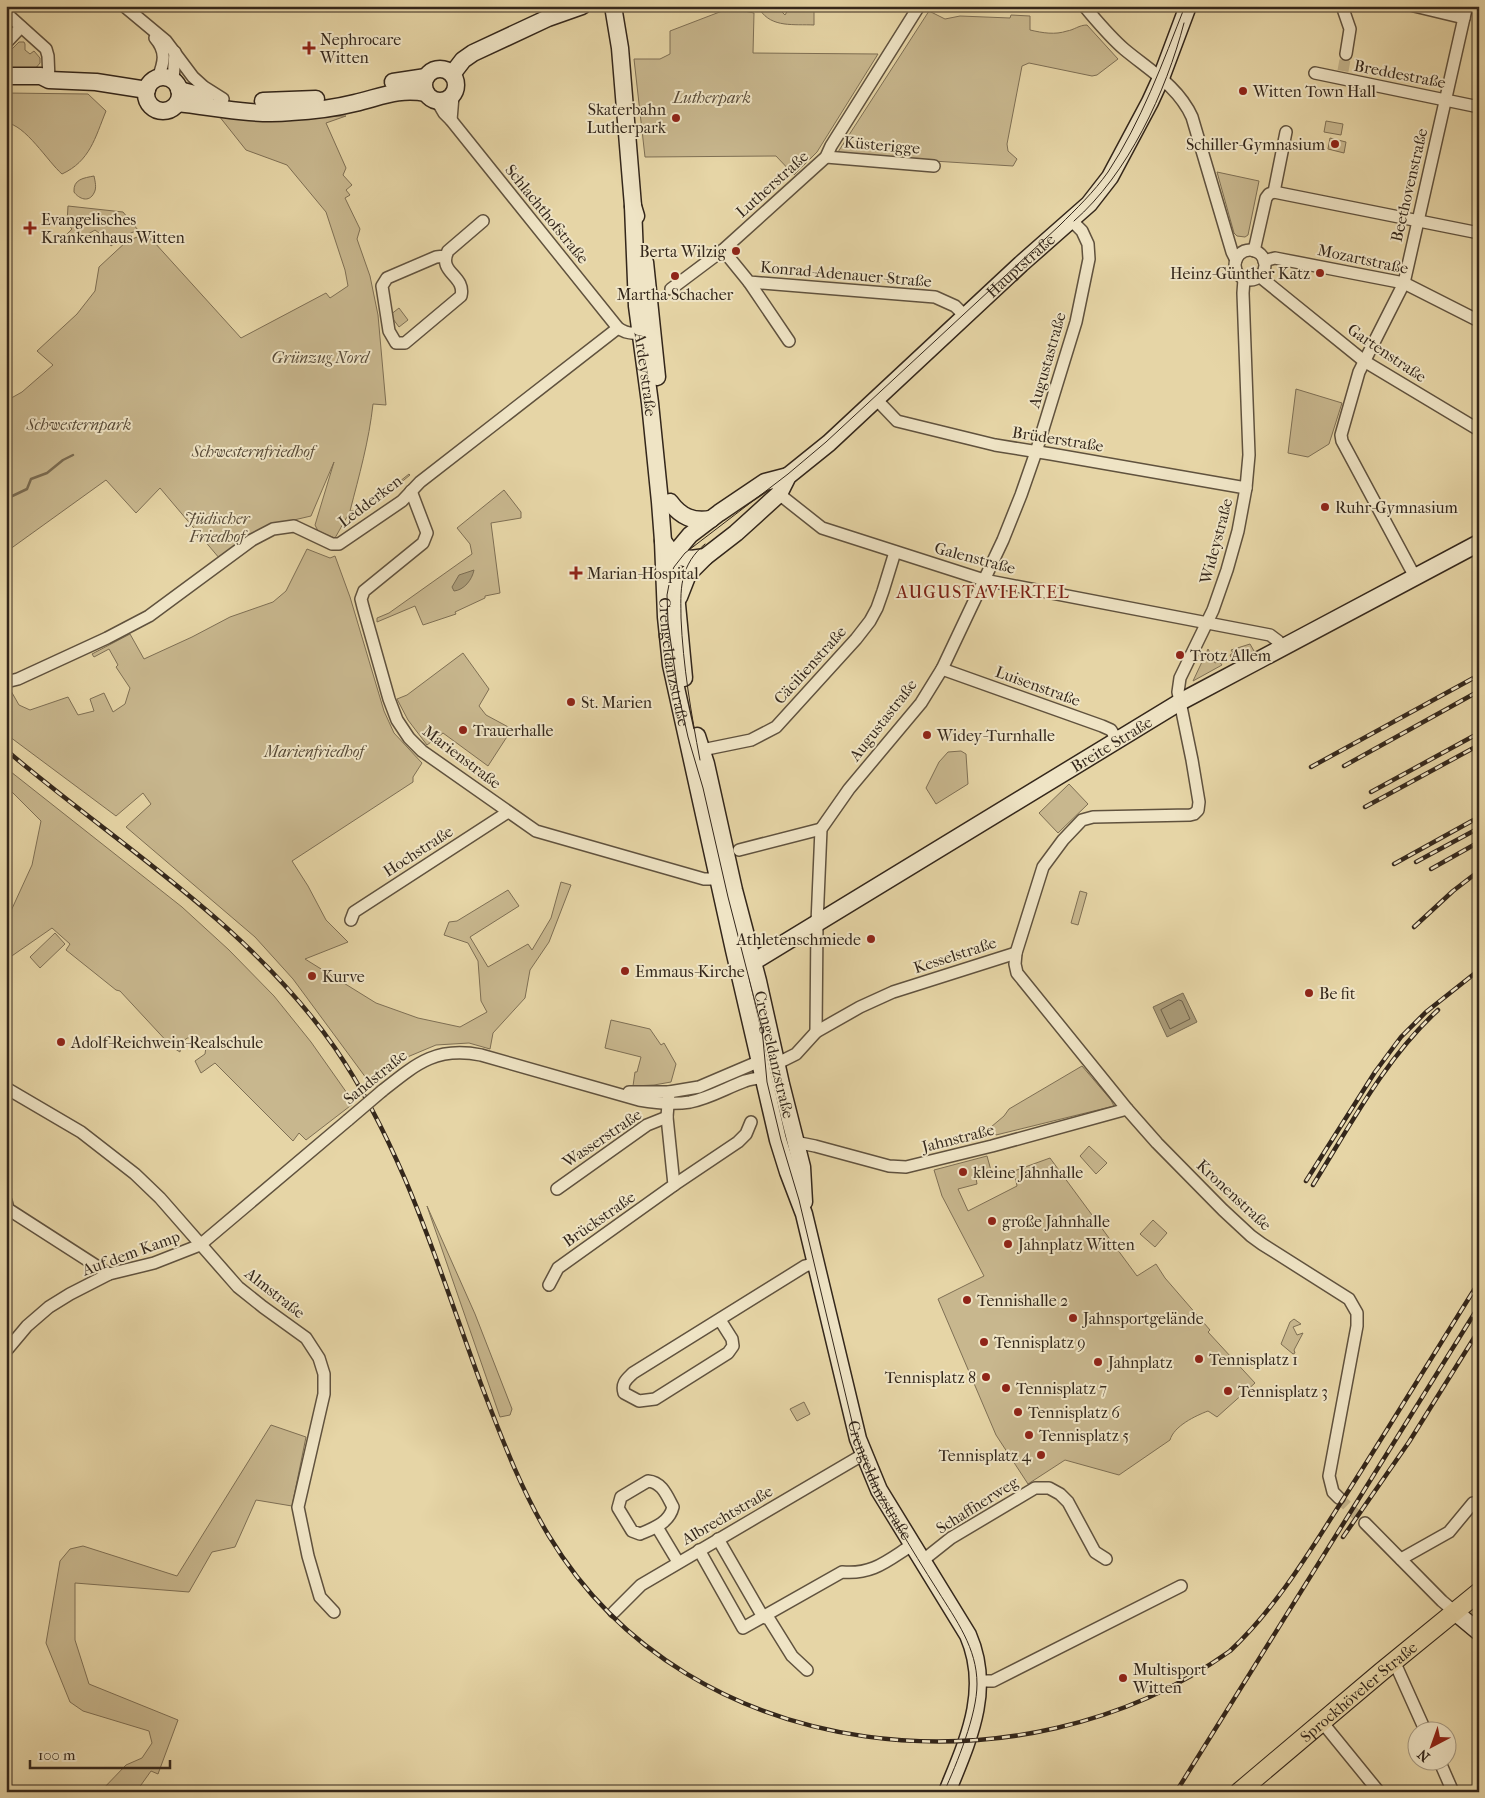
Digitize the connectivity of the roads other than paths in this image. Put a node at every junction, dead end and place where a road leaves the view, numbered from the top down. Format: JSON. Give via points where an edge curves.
{"nodes":[{"id":1,"x":124,"y":6,"type":"edge"},
{"id":2,"x":582,"y":6,"type":"edge"},
{"id":3,"x":613,"y":6,"type":"edge"},
{"id":4,"x":918,"y":6,"type":"edge"},
{"id":5,"x":1084,"y":6,"type":"edge"},
{"id":6,"x":1188,"y":6,"type":"edge"},
{"id":7,"x":1342,"y":6,"type":"edge"},
{"id":8,"x":1414,"y":6,"type":"edge"},
{"id":9,"x":6,"y":13,"type":"edge"},
{"id":10,"x":143,"y":23,"type":"junction"},
{"id":11,"x":21,"y":27,"type":"junction"},
{"id":12,"x":6,"y":43,"type":"edge"},
{"id":13,"x":175,"y":52,"type":"junction"},
{"id":14,"x":1346,"y":54,"type":"tunnel mouth"},
{"id":15,"x":452,"y":73,"type":"junction"},
{"id":16,"x":1315,"y":73,"type":"dead end"},
{"id":17,"x":6,"y":76,"type":"edge"},
{"id":18,"x":1161,"y":78,"type":"junction"},
{"id":19,"x":49,"y":80,"type":"junction"},
{"id":20,"x":6,"y":84,"type":"edge"},
{"id":21,"x":167,"y":88,"type":"junction"},
{"id":22,"x":430,"y":90,"type":"junction"},
{"id":23,"x":453,"y":96,"type":"junction"},
{"id":24,"x":1445,"y":100,"type":"junction"},
{"id":25,"x":220,"y":104,"type":"junction"},
{"id":26,"x":1479,"y":107,"type":"edge"},
{"id":27,"x":451,"y":120,"type":"junction"},
{"id":28,"x":1286,"y":132,"type":"dead end"},
{"id":29,"x":826,"y":157,"type":"junction"},
{"id":30,"x":934,"y":166,"type":"dead end"},
{"id":31,"x":1274,"y":192,"type":"junction"},
{"id":32,"x":1071,"y":220,"type":"junction"},
{"id":33,"x":483,"y":221,"type":"dead end"},
{"id":34,"x":1419,"y":221,"type":"junction"},
{"id":35,"x":1479,"y":233,"type":"edge"},
{"id":36,"x":723,"y":250,"type":"junction"},
{"id":37,"x":1254,"y":251,"type":"junction"},
{"id":38,"x":445,"y":256,"type":"junction"},
{"id":39,"x":1236,"y":260,"type":"junction"},
{"id":40,"x":1264,"y":261,"type":"junction"},
{"id":41,"x":1260,"y":276,"type":"junction"},
{"id":42,"x":1244,"y":279,"type":"junction"},
{"id":43,"x":749,"y":282,"type":"junction"},
{"id":44,"x":1404,"y":283,"type":"junction"},
{"id":45,"x":671,"y":289,"type":"dead end"},
{"id":46,"x":965,"y":316,"type":"junction"},
{"id":47,"x":1479,"y":321,"type":"edge"},
{"id":48,"x":645,"y":323,"type":"junction"},
{"id":49,"x":618,"y":328,"type":"junction"},
{"id":50,"x":789,"y":341,"type":"dead end"},
{"id":51,"x":1364,"y":362,"type":"junction"},
{"id":52,"x":876,"y":399,"type":"junction"},
{"id":53,"x":1479,"y":430,"type":"edge"},
{"id":54,"x":1036,"y":452,"type":"junction"},
{"id":55,"x":788,"y":476,"type":"junction"},
{"id":56,"x":1246,"y":488,"type":"junction"},
{"id":57,"x":411,"y":492,"type":"junction"},
{"id":58,"x":779,"y":494,"type":"junction"},
{"id":59,"x":670,"y":502,"type":"junction"},
{"id":60,"x":712,"y":519,"type":"junction"},
{"id":61,"x":664,"y":541,"type":"junction"},
{"id":62,"x":1479,"y":543,"type":"edge"},
{"id":63,"x":895,"y":552,"type":"junction"},
{"id":64,"x":674,"y":556,"type":"junction"},
{"id":65,"x":705,"y":557,"type":"junction"},
{"id":66,"x":665,"y":574,"type":"junction"},
{"id":67,"x":1415,"y":577,"type":"junction"},
{"id":68,"x":984,"y":580,"type":"junction"},
{"id":69,"x":674,"y":605,"type":"junction"},
{"id":70,"x":1206,"y":623,"type":"junction"},
{"id":71,"x":1282,"y":647,"type":"junction"},
{"id":72,"x":942,"y":669,"type":"junction"},
{"id":73,"x":6,"y":682,"type":"edge"},
{"id":74,"x":1180,"y":702,"type":"junction"},
{"id":75,"x":1117,"y":740,"type":"junction"},
{"id":76,"x":697,"y":752,"type":"junction"},
{"id":77,"x":1199,"y":802,"type":"joint"},
{"id":78,"x":508,"y":812,"type":"junction"},
{"id":79,"x":821,"y":829,"type":"junction"},
{"id":80,"x":739,"y":850,"type":"dead end"},
{"id":81,"x":718,"y":880,"type":"junction"},
{"id":82,"x":734,"y":890,"type":"junction"},
{"id":83,"x":351,"y":920,"type":"dead end"},
{"id":84,"x":817,"y":923,"type":"junction"},
{"id":85,"x":1016,"y":953,"type":"junction"},
{"id":86,"x":753,"y":962,"type":"junction"},
{"id":87,"x":742,"y":983,"type":"junction"},
{"id":88,"x":816,"y":1032,"type":"junction"},
{"id":89,"x":776,"y":1064,"type":"junction"},
{"id":90,"x":762,"y":1069,"type":"junction"},
{"id":91,"x":6,"y":1088,"type":"edge"},
{"id":92,"x":668,"y":1098,"type":"junction"},
{"id":93,"x":1127,"y":1109,"type":"junction"},
{"id":94,"x":667,"y":1117,"type":"junction"},
{"id":95,"x":751,"y":1122,"type":"dead end"},
{"id":96,"x":778,"y":1140,"type":"junction"},
{"id":97,"x":795,"y":1142,"type":"junction"},
{"id":98,"x":674,"y":1186,"type":"junction"},
{"id":99,"x":557,"y":1189,"type":"dead end"},
{"id":100,"x":6,"y":1201,"type":"edge"},
{"id":101,"x":804,"y":1214,"type":"junction"},
{"id":102,"x":200,"y":1245,"type":"junction"},
{"id":103,"x":816,"y":1263,"type":"junction"},
{"id":104,"x":109,"y":1274,"type":"junction"},
{"id":105,"x":549,"y":1285,"type":"dead end"},
{"id":106,"x":720,"y":1320,"type":"junction"},
{"id":107,"x":6,"y":1351,"type":"edge"},
{"id":108,"x":864,"y":1454,"type":"junction"},
{"id":109,"x":1339,"y":1498,"type":"tunnel mouth"},
{"id":110,"x":1473,"y":1503,"type":"dead end"},
{"id":111,"x":1365,"y":1523,"type":"tunnel mouth"},
{"id":112,"x":657,"y":1527,"type":"junction"},
{"id":113,"x":718,"y":1538,"type":"junction"},
{"id":114,"x":912,"y":1545,"type":"junction"},
{"id":115,"x":699,"y":1550,"type":"junction"},
{"id":116,"x":1401,"y":1559,"type":"junction"},
{"id":117,"x":1106,"y":1560,"type":"dead end"},
{"id":118,"x":922,"y":1561,"type":"junction"},
{"id":119,"x":678,"y":1562,"type":"junction"},
{"id":120,"x":1181,"y":1586,"type":"dead end"},
{"id":121,"x":1479,"y":1592,"type":"edge"},
{"id":122,"x":334,"y":1612,"type":"dead end"},
{"id":123,"x":614,"y":1612,"type":"dead end"},
{"id":124,"x":1455,"y":1612,"type":"junction"},
{"id":125,"x":763,"y":1617,"type":"junction"},
{"id":126,"x":1479,"y":1632,"type":"edge"},
{"id":127,"x":1394,"y":1661,"type":"junction"},
{"id":128,"x":807,"y":1670,"type":"dead end"},
{"id":129,"x":978,"y":1681,"type":"junction"},
{"id":130,"x":1421,"y":1720,"type":"edge"},
{"id":131,"x":1322,"y":1722,"type":"junction"},
{"id":132,"x":1443,"y":1770,"type":"edge"},
{"id":133,"x":947,"y":1792,"type":"edge"},
{"id":134,"x":1240,"y":1792,"type":"edge"},
{"id":135,"x":1379,"y":1792,"type":"edge"},
{"id":136,"x":1453,"y":1792,"type":"edge"}],
"edges":[{"from":1,"to":10,"type":"street"},
{"from":2,"to":15,"type":"main road","via":[[473,53]]},
{"from":3,"to":48,"type":"main road","via":[[620,48],[633,206],[641,234]]},
{"from":4,"to":29,"type":"street","name":"Lutherstraße"},
{"from":5,"to":18,"type":"street","via":[[1106,32]]},
{"from":6,"to":18,"type":"main road","name":"Hauptstraße"},
{"from":7,"to":14,"type":"street","via":[[1350,29]]},
{"from":8,"to":24,"type":"street","name":"Beethovenstraße","via":[[1465,13]]},
{"from":9,"to":11,"type":"street"},
{"from":10,"to":13,"type":"street"},
{"from":10,"to":21,"type":"street","via":[[161,44]]},
{"from":11,"to":12,"type":"street"},
{"from":11,"to":19,"type":"street","via":[[46,49]]},
{"from":13,"to":21,"type":"street"},
{"from":13,"to":25,"type":"street","via":[[193,77]]},
{"from":15,"to":22,"type":"main road","via":[[438,68],[429,72]]},
{"from":15,"to":23,"type":"main road","via":[[457,83]]},
{"from":16,"to":24,"type":"street","name":"Breddestraße","via":[[1342,75]]},
{"from":17,"to":19,"type":"main road","via":[[41,76]]},
{"from":18,"to":32,"type":"main road","name":"Hauptstraße","via":[[1110,177]]},
{"from":18,"to":39,"type":"street","via":[[1179,95],[1192,117]]},
{"from":19,"to":20,"type":"main road","via":[[41,84]]},
{"from":19,"to":21,"type":"main road"},
{"from":21,"to":25,"type":"main road"},
{"from":22,"to":23,"type":"main road","via":[[446,100]]},
{"from":22,"to":25,"type":"main road","via":[[400,91],[355,103],[290,113],[256,112]]},
{"from":22,"to":27,"type":"street","name":"Schlachthofstraße"},
{"from":23,"to":27,"type":"street"},
{"from":24,"to":26,"type":"street","name":"Breddestraße"},
{"from":24,"to":34,"type":"street","name":"Beethovenstraße"},
{"from":27,"to":49,"type":"street","name":"Schlachthofstraße"},
{"from":28,"to":31,"type":"street"},
{"from":29,"to":30,"type":"street","name":"Küsterigge"},
{"from":29,"to":36,"type":"street","name":"Lutherstraße"},
{"from":31,"to":34,"type":"street"},
{"from":31,"to":37,"type":"street","via":[[1266,198]]},
{"from":32,"to":46,"type":"main road","name":"Hauptstraße"},
{"from":32,"to":54,"type":"street","name":"Augustastraße","via":[[1082,231],[1088,244],[1089,259],[1076,322]]},
{"from":33,"to":38,"type":"street"},
{"from":34,"to":35,"type":"street"},
{"from":34,"to":44,"type":"street","name":"Beethovenstraße"},
{"from":36,"to":43,"type":"street","name":"Konrad-Adenauer-Straße"},
{"from":36,"to":45,"type":"street","name":"Lutherstraße"},
{"from":37,"to":39,"type":"street","via":[[1241,253]]},
{"from":37,"to":40,"type":"street"},
{"from":38,"to":38,"type":"street","via":[[387,278],[382,286],[389,331],[396,343],[405,343],[461,296],[460,282],[449,271]]},
{"from":39,"to":42,"type":"street","via":[[1236,270]]},
{"from":40,"to":41,"type":"street"},
{"from":40,"to":44,"type":"street","name":"Mozartstraße","via":[[1275,258]]},
{"from":41,"to":42,"type":"street"},
{"from":41,"to":51,"type":"street","name":"Gartenstraße"},
{"from":42,"to":56,"type":"street","name":"Wideystraße","via":[[1249,455]]},
{"from":43,"to":46,"type":"street","name":"Konrad-Adenauer-Straße","via":[[935,297],[955,306]]},
{"from":43,"to":50,"type":"street","name":"Konrad-Adenauer-Straße"},
{"from":44,"to":47,"type":"street","name":"Mozartstraße"},
{"from":44,"to":51,"type":"street","name":"Beethovenstraße"},
{"from":46,"to":52,"type":"main road","name":"Hauptstraße"},
{"from":48,"to":49,"type":"street","via":[[626,332]]},
{"from":48,"to":59,"type":"main road"},
{"from":48,"to":61,"type":"main road","name":"Ardeystraße"},
{"from":49,"to":57,"type":"street","name":"Ledderken"},
{"from":51,"to":53,"type":"street","name":"Gartenstraße"},
{"from":51,"to":67,"type":"street","name":"Beethovenstraße","via":[[1341,435]]},
{"from":52,"to":54,"type":"street","name":"Brüderstraße","via":[[897,421]]},
{"from":52,"to":55,"type":"main road","name":"Hauptstraße"},
{"from":54,"to":56,"type":"street","name":"Brüderstraße"},
{"from":54,"to":68,"type":"street","name":"Augustastraße"},
{"from":55,"to":58,"type":"main road","name":"Hauptstraße"},
{"from":55,"to":60,"type":"main road","name":"Hauptstraße","via":[[765,482]]},
{"from":56,"to":70,"type":"street","name":"Wideystraße","via":[[1227,570]]},
{"from":57,"to":73,"type":"street","name":"Ledderken","via":[[338,544],[294,526],[273,529],[252,540],[149,616],[26,676]]},
{"from":57,"to":78,"type":"street","name":"Marienstraße","via":[[427,533],[423,543],[362,595],[388,698],[397,720],[422,751]]},
{"from":58,"to":63,"type":"street","name":"Galenstraße","via":[[822,528]]},
{"from":58,"to":65,"type":"main road","name":"Hauptstraße"},
{"from":59,"to":60,"type":"main road","via":[[685,517]]},
{"from":59,"to":64,"type":"main road"},
{"from":60,"to":64,"type":"main road","name":"Hauptstraße","via":[[690,535]]},
{"from":61,"to":64,"type":"main road","name":"Ardeystraße"},
{"from":61,"to":66,"type":"main road","name":"Ardeystraße"},
{"from":62,"to":67,"type":"main road","name":"Breite Straße"},
{"from":63,"to":68,"type":"street","name":"Galenstraße"},
{"from":63,"to":76,"type":"street","name":"Cäcilienstraße","via":[[870,621],[776,728],[751,740]]},
{"from":64,"to":65,"type":"main road"},
{"from":64,"to":66,"type":"main road","name":"Crengeldanzstraße"},
{"from":64,"to":69,"type":"main road","name":"Crengeldanzstraße"},
{"from":65,"to":69,"type":"main road","name":"Hauptstraße","via":[[686,579]]},
{"from":66,"to":69,"type":"main road","name":"Crengeldanzstraße"},
{"from":67,"to":71,"type":"main road","name":"Breite Straße"},
{"from":68,"to":70,"type":"street","name":"Galenstraße"},
{"from":68,"to":72,"type":"street","name":"Augustastraße"},
{"from":69,"to":76,"type":"main road","name":"Crengeldanzstraße"},
{"from":70,"to":71,"type":"street","name":"Galenstraße","via":[[1270,635]]},
{"from":70,"to":74,"type":"street","name":"Wideystraße","via":[[1180,678]]},
{"from":71,"to":74,"type":"main road","name":"Breite Straße"},
{"from":72,"to":75,"type":"street","name":"Luisenstraße","via":[[1102,726],[1111,730]]},
{"from":72,"to":79,"type":"street","name":"Augustastraße","via":[[919,706],[849,789]]},
{"from":74,"to":75,"type":"main road","name":"Breite Straße"},
{"from":74,"to":77,"type":"street","name":"Wideystraße"},
{"from":75,"to":84,"type":"main road","name":"Breite Straße"},
{"from":76,"to":81,"type":"main road","name":"Crengeldanzstraße"},
{"from":76,"to":82,"type":"main road","name":"Crengeldanzstraße"},
{"from":77,"to":85,"type":"street","name":"Kesselstraße","via":[[1194,814],[1093,816],[1082,820],[1042,867]]},
{"from":78,"to":81,"type":"street","name":"Marienstraße","via":[[536,830],[704,879]]},
{"from":78,"to":83,"type":"street","name":"Hochstraße","via":[[354,912]]},
{"from":79,"to":80,"type":"street"},
{"from":79,"to":84,"type":"street"},
{"from":81,"to":82,"type":"street","name":"Marienstraße"},
{"from":81,"to":87,"type":"main road","name":"Crengeldanzstraße"},
{"from":82,"to":86,"type":"main road","name":"Crengeldanzstraße"},
{"from":84,"to":86,"type":"main road","name":"Breite Straße"},
{"from":84,"to":88,"type":"street"},
{"from":85,"to":88,"type":"street","name":"Kesselstraße","via":[[893,992]]},
{"from":85,"to":93,"type":"street","name":"Kronenstraße","via":[[1017,973]]},
{"from":86,"to":87,"type":"main road"},
{"from":86,"to":89,"type":"main road","name":"Crengeldanzstraße"},
{"from":87,"to":90,"type":"main road","name":"Crengeldanzstraße"},
{"from":88,"to":89,"type":"street","via":[[796,1054]]},
{"from":89,"to":90,"type":"main road"},
{"from":89,"to":97,"type":"main road","name":"Crengeldanzstraße"},
{"from":90,"to":92,"type":"street","name":"Sandstraße"},
{"from":90,"to":92,"type":"street","name":"Sandstraße","via":[[745,1081],[709,1096],[692,1101]]},
{"from":90,"to":96,"type":"main road","name":"Crengeldanzstraße"},
{"from":91,"to":102,"type":"street","name":"Almstraße","via":[[81,1132],[112,1155],[160,1198]]},
{"from":92,"to":94,"type":"street"},
{"from":92,"to":102,"type":"street","name":"Sandstraße","bridge":true,"via":[[639,1100],[481,1055],[461,1052],[435,1055],[420,1061],[382,1090]]},
{"from":93,"to":97,"type":"street","name":"Jahnstraße","via":[[906,1167],[889,1166]]},
{"from":93,"to":109,"type":"street","name":"Kronenstraße","via":[[1251,1236],[1349,1299],[1357,1313],[1329,1476],[1333,1492]]},
{"from":94,"to":98,"type":"street"},
{"from":94,"to":99,"type":"street","name":"Wasserstraße","via":[[647,1125]]},
{"from":95,"to":98,"type":"street","name":"Brückstraße","via":[[738,1142]]},
{"from":96,"to":97,"type":"main road"},
{"from":96,"to":101,"type":"main road","name":"Crengeldanzstraße"},
{"from":97,"to":101,"type":"main road","name":"Crengeldanzstraße","via":[[802,1167]]},
{"from":98,"to":105,"type":"street","name":"Brückstraße","via":[[558,1268]]},
{"from":100,"to":104,"type":"street","via":[[8,1208]]},
{"from":101,"to":103,"type":"main road","name":"Crengeldanzstraße"},
{"from":102,"to":104,"type":"street","name":"Auf dem Kamp","via":[[154,1263]]},
{"from":102,"to":122,"type":"street","name":"Almstraße","via":[[238,1287],[306,1338],[319,1358],[324,1374],[324,1394],[298,1507],[320,1597]]},
{"from":103,"to":106,"type":"street","via":[[805,1266]]},
{"from":103,"to":108,"type":"main road","name":"Crengeldanzstraße","via":[[850,1410]]},
{"from":104,"to":107,"type":"street","name":"Auf dem Kamp","via":[[49,1307],[26,1326]]},
{"from":106,"to":106,"type":"street","via":[[633,1373],[624,1382],[624,1393],[639,1401],[655,1399],[728,1353],[733,1346],[732,1339]]},
{"from":108,"to":113,"type":"street","name":"Albrechtstraße"},
{"from":108,"to":114,"type":"main road","name":"Crengeldanzstraße","via":[[879,1490]]},
{"from":110,"to":116,"type":"street","via":[[1449,1532]]},
{"from":111,"to":116,"type":"street"},
{"from":112,"to":112,"type":"street","via":[[671,1516],[673,1507],[661,1487],[648,1481],[621,1498],[618,1508],[632,1531],[640,1534]]},
{"from":112,"to":119,"type":"street"},
{"from":113,"to":115,"type":"street","name":"Albrechtstraße"},
{"from":113,"to":125,"type":"street"},
{"from":114,"to":118,"type":"main road","name":"Crengeldanzstraße"},
{"from":114,"to":125,"type":"street","via":[[872,1570],[842,1572]]},
{"from":115,"to":119,"type":"street","name":"Albrechtstraße"},
{"from":115,"to":125,"type":"street","via":[[743,1628]]},
{"from":116,"to":124,"type":"street"},
{"from":117,"to":118,"type":"street","name":"Schaffnerweg","via":[[1095,1552],[1068,1502],[1049,1488],[1035,1488],[951,1538]]},
{"from":118,"to":129,"type":"main road","name":"Crengeldanzstraße","via":[[968,1635],[976,1656]]},
{"from":119,"to":123,"type":"street","name":"Albrechtstraße","via":[[641,1585]]},
{"from":120,"to":129,"type":"street","via":[[993,1681]]},
{"from":121,"to":124,"type":"main road","name":"Sprockhöveler Straße"},
{"from":124,"to":126,"type":"main road"},
{"from":124,"to":127,"type":"main road","name":"Sprockhöveler Straße"},
{"from":125,"to":128,"type":"street","via":[[769,1619],[792,1656]]},
{"from":127,"to":130,"type":"street"},
{"from":127,"to":131,"type":"main road","name":"Sprockhöveler Straße"},
{"from":129,"to":133,"type":"main road","name":"Crengeldanzstraße","via":[[976,1709],[967,1742]]},
{"from":131,"to":134,"type":"main road","name":"Sprockhöveler Straße"},
{"from":131,"to":135,"type":"street"},
{"from":132,"to":136,"type":"street"}]}
